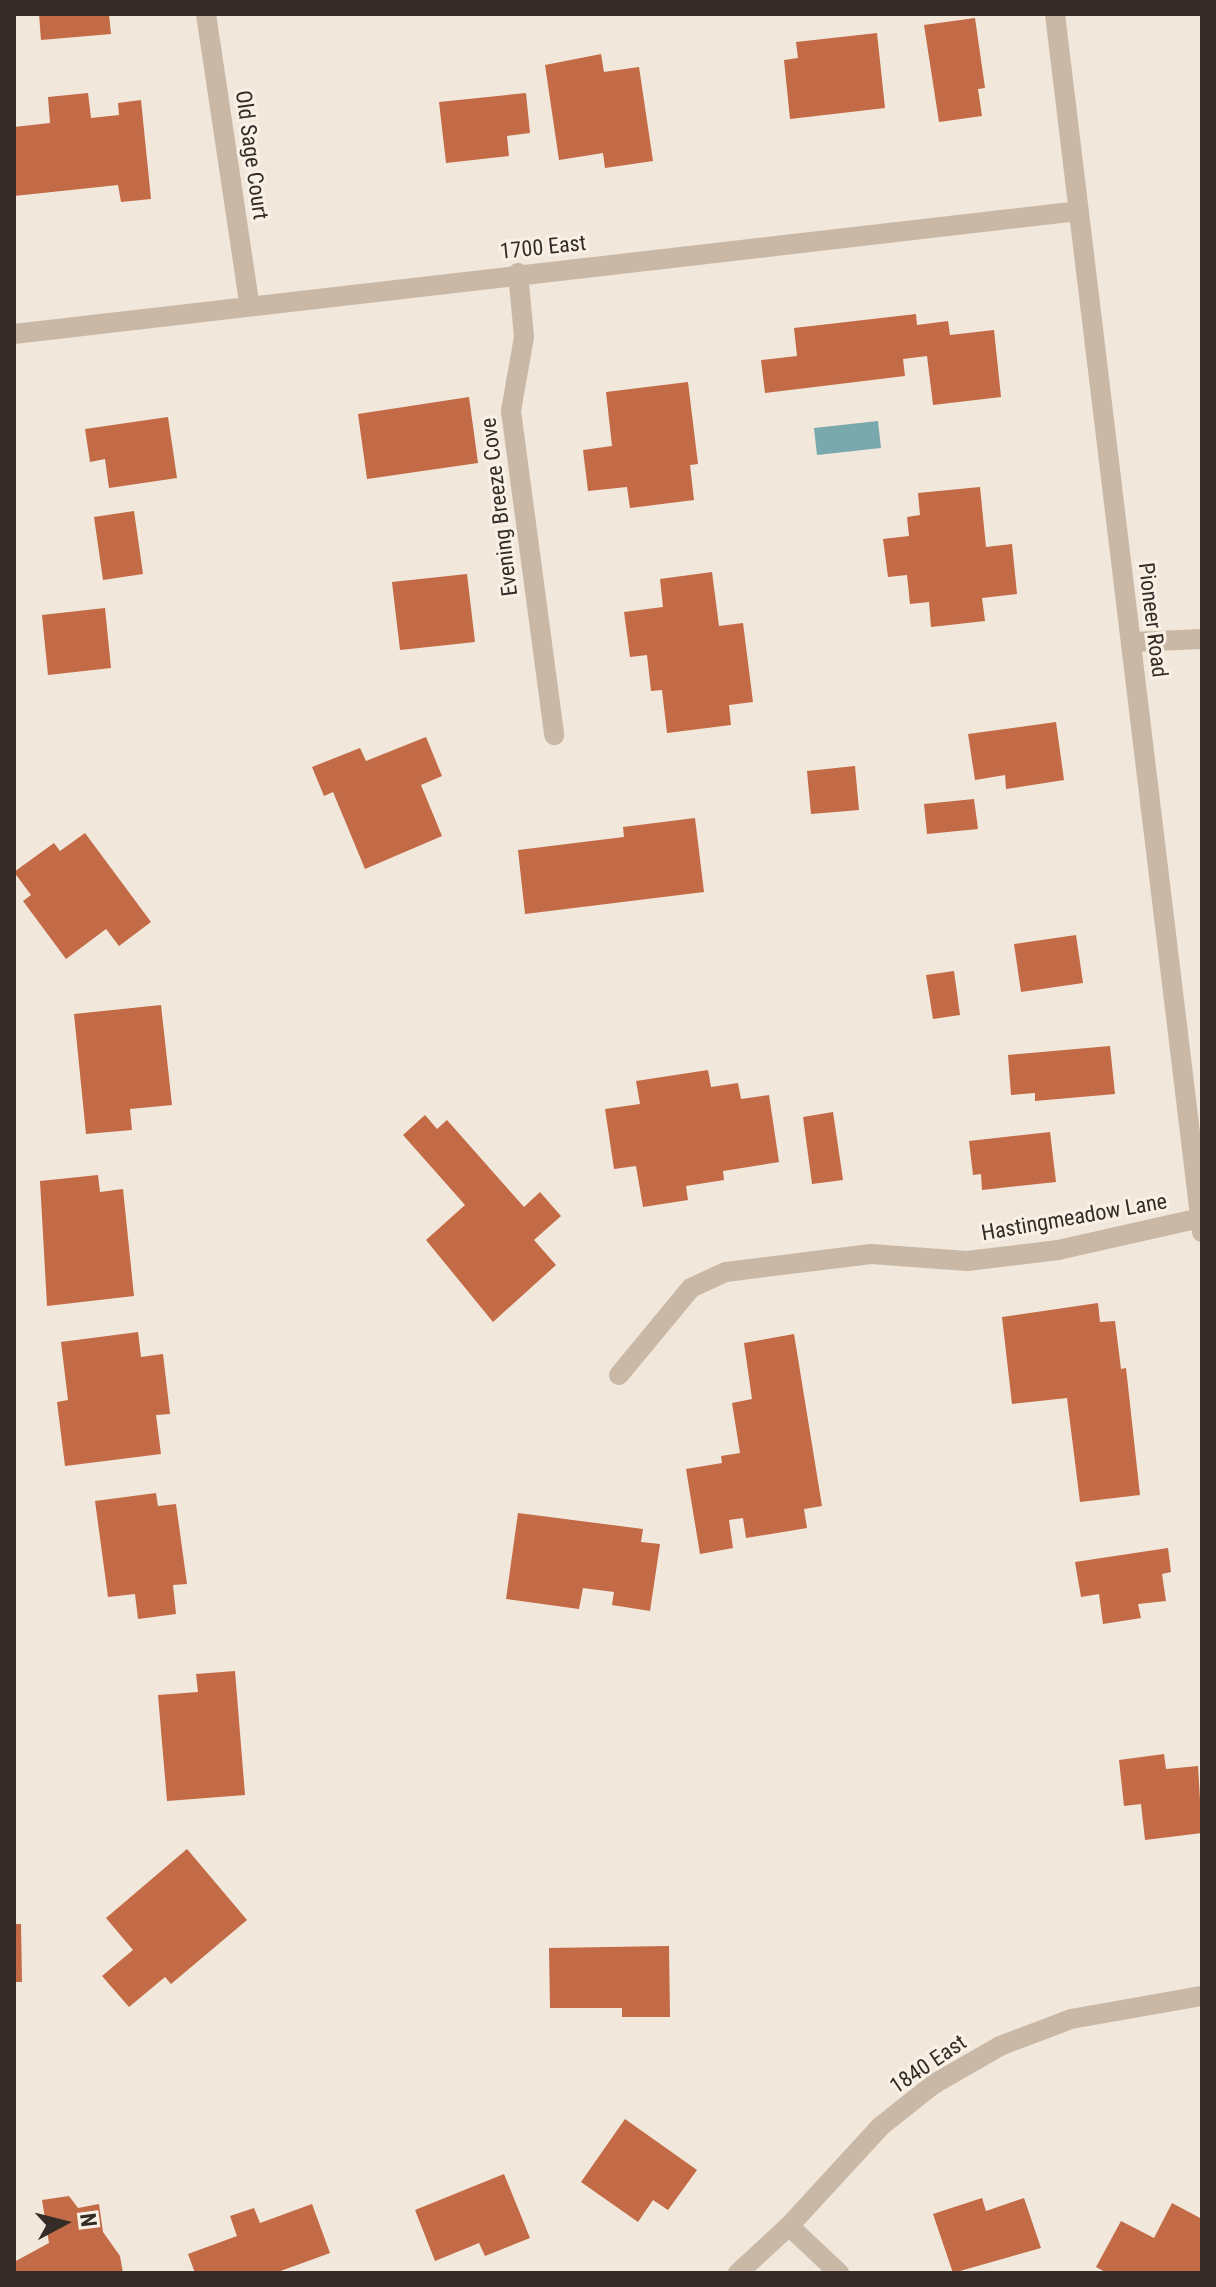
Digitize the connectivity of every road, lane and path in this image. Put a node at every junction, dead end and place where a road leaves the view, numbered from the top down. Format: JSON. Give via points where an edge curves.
{"nodes":[{"id":1,"x":206,"y":14,"type":"edge"},
{"id":2,"x":1055,"y":14,"type":"edge"},
{"id":3,"x":1078,"y":211,"type":"junction"},
{"id":4,"x":518,"y":273,"type":"junction"},
{"id":5,"x":249,"y":303,"type":"junction"},
{"id":6,"x":14,"y":334,"type":"edge"},
{"id":7,"x":1202,"y":639,"type":"edge"},
{"id":8,"x":1132,"y":642,"type":"junction"},
{"id":9,"x":554,"y":735,"type":"dead end"},
{"id":10,"x":1201,"y":1225,"type":"edge"},
{"id":11,"x":619,"y":1375,"type":"dead end"},
{"id":12,"x":1202,"y":1996,"type":"edge"},
{"id":13,"x":789,"y":2226,"type":"junction"},
{"id":14,"x":738,"y":2273,"type":"edge"},
{"id":15,"x":839,"y":2273,"type":"edge"}],
"edges":[{"from":1,"to":5,"type":"street","name":"Old Sage Court"},
{"from":2,"to":3,"type":"street","name":"Pioneer Road"},
{"from":3,"to":4,"type":"street","name":"1700 East"},
{"from":3,"to":8,"type":"street","name":"Pioneer Road"},
{"from":4,"to":5,"type":"street","name":"1700 East"},
{"from":4,"to":9,"type":"street","name":"Evening Breeze Cove","via":[[524,337],[511,411]]},
{"from":5,"to":6,"type":"street","name":"1700 East"},
{"from":7,"to":8,"type":"street"},
{"from":8,"to":10,"type":"street","name":"Pioneer Road"},
{"from":10,"to":11,"type":"street","name":"Hastingmeadow Lane","via":[[967,1261],[871,1254],[726,1272],[691,1288]]},
{"from":12,"to":13,"type":"street","name":"1840 East","via":[[1071,2019],[1000,2046],[934,2084],[881,2126]]},
{"from":13,"to":14,"type":"street","name":"1840 East"},
{"from":13,"to":15,"type":"street"}]}
